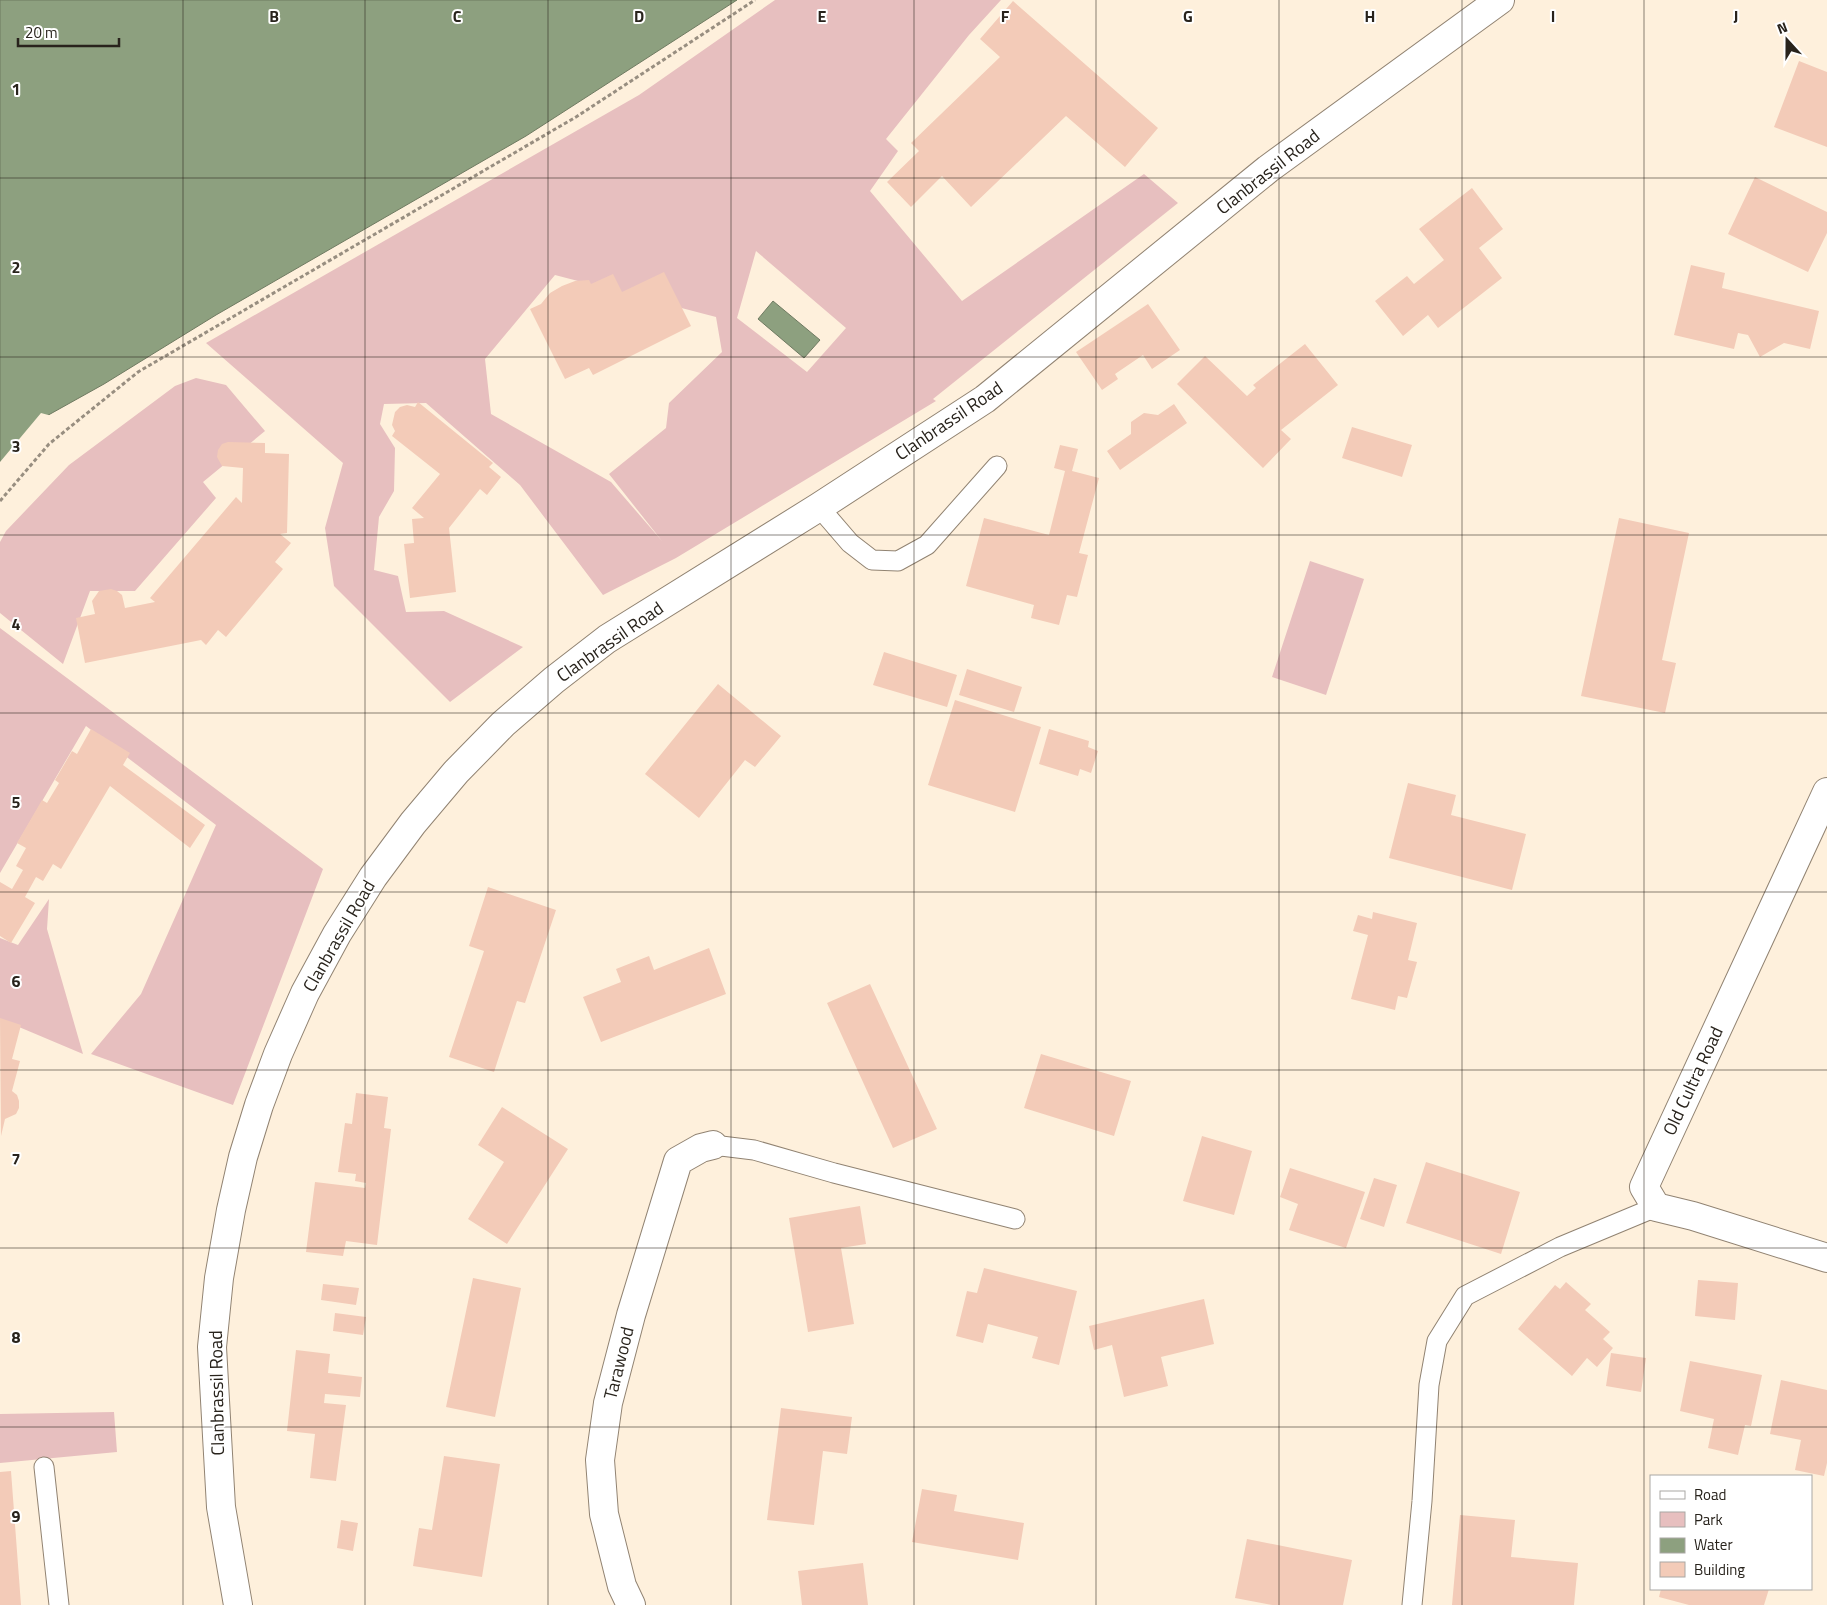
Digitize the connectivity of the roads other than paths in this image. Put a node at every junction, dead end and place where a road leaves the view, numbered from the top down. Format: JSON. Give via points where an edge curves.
{"nodes":[{"id":1,"x":1500,"y":0,"type":"edge"},
{"id":2,"x":997,"y":466,"type":"dead end"},
{"id":3,"x":819,"y":507,"type":"junction"},
{"id":4,"x":1827,"y":792,"type":"edge"},
{"id":5,"x":713,"y":1145,"type":"joint"},
{"id":6,"x":1656,"y":1207,"type":"junction"},
{"id":7,"x":1015,"y":1219,"type":"dead end"},
{"id":8,"x":1827,"y":1258,"type":"edge"},
{"id":9,"x":44,"y":1467,"type":"dead end"},
{"id":10,"x":58,"y":1605,"type":"edge"},
{"id":11,"x":238,"y":1605,"type":"edge"},
{"id":12,"x":631,"y":1605,"type":"edge"},
{"id":13,"x":1412,"y":1605,"type":"edge"}],
"edges":[{"from":1,"to":3,"type":"street","name":"Clanbrassil Road","via":[[1268,169],[985,399]]},
{"from":2,"to":3,"type":"lane","via":[[927,545],[898,561],[872,560],[850,544]]},
{"from":3,"to":11,"type":"street","name":"Clanbrassil Road","via":[[607,639],[503,724],[456,772],[401,838],[337,934],[305,993],[278,1054],[243,1157],[219,1278],[212,1347],[221,1507]]},
{"from":4,"to":6,"type":"street","name":"Old Cultra Road","via":[[1644,1187]]},
{"from":5,"to":7,"type":"lane","via":[[754,1150]]},
{"from":5,"to":12,"type":"street","name":"Tarawood","via":[[678,1161],[608,1403],[600,1460],[604,1514],[622,1586]]},
{"from":6,"to":8,"type":"street"},
{"from":6,"to":13,"type":"lane","via":[[1560,1247],[1465,1296],[1437,1341],[1428,1385]]},
{"from":9,"to":10,"type":"lane"}]}
